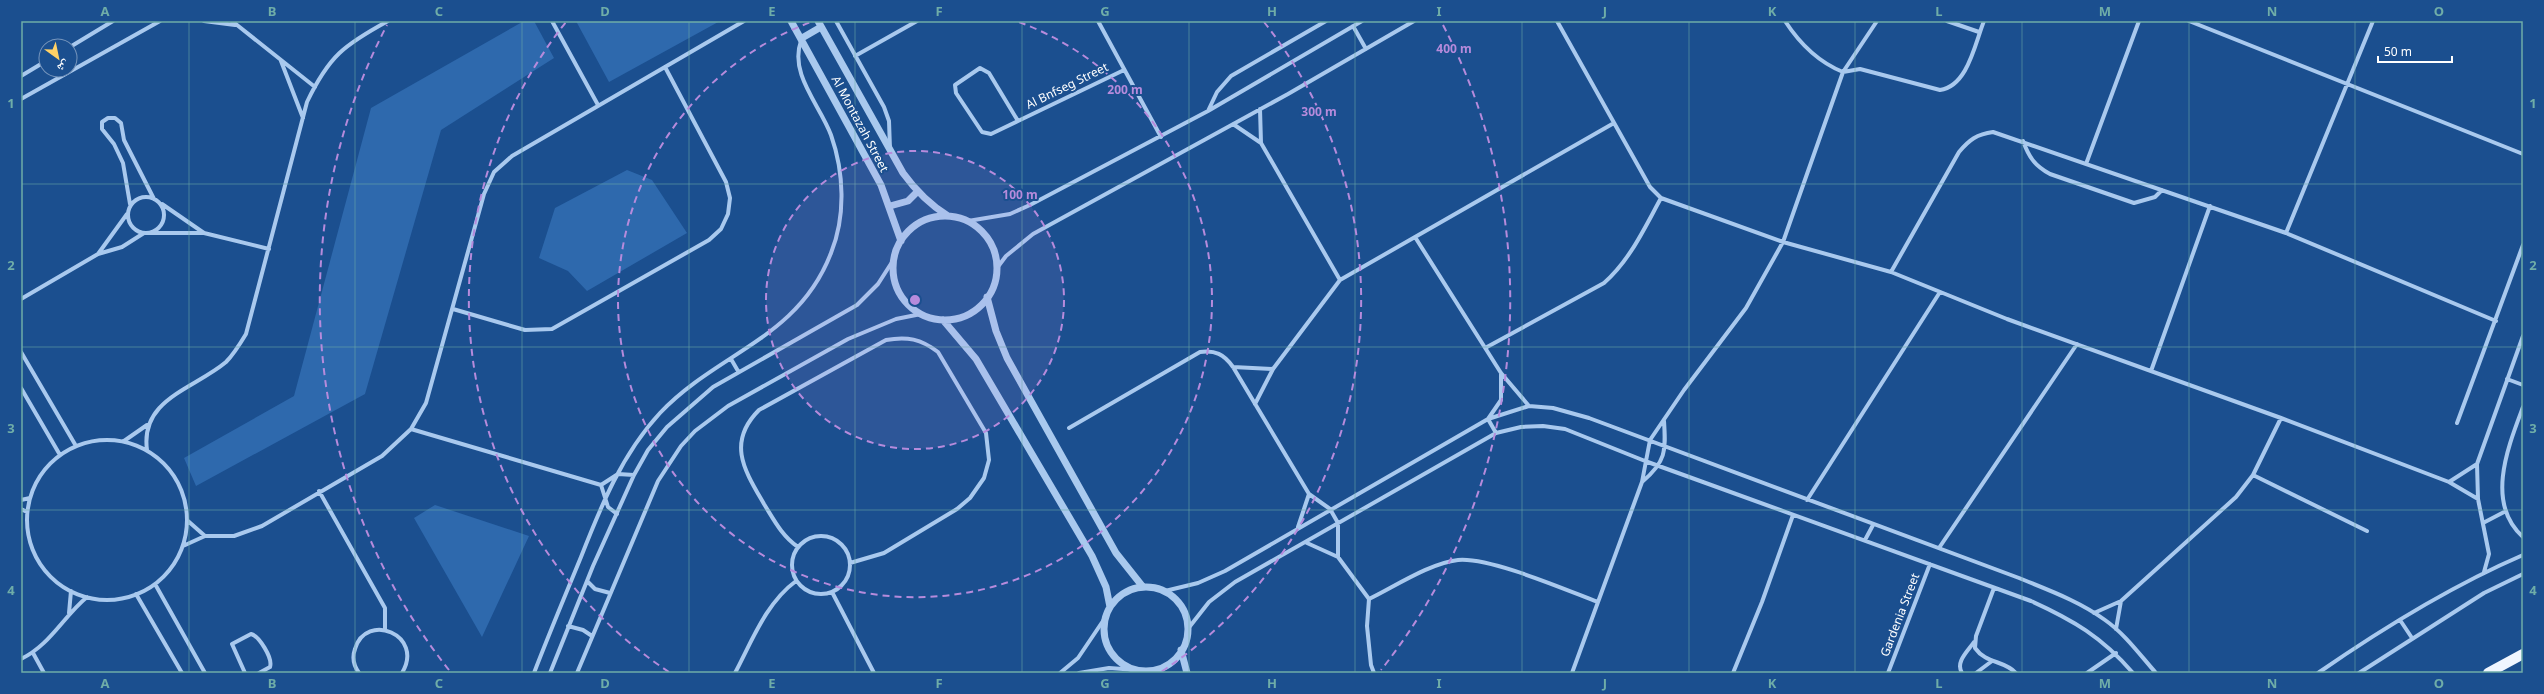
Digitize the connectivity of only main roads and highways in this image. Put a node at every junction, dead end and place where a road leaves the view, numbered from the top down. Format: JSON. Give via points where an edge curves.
{"nodes":[{"id":1,"x":2523,"y":654,"type":"edge"},
{"id":2,"x":2488,"y":673,"type":"edge"}],
"edges":[{"from":1,"to":2,"type":"main road"}]}
